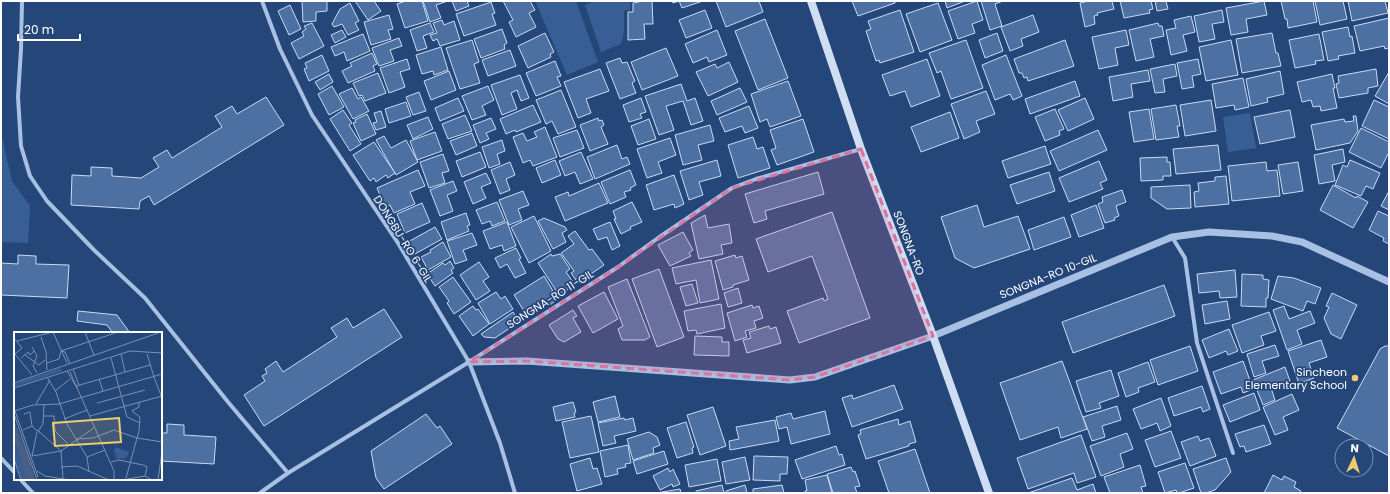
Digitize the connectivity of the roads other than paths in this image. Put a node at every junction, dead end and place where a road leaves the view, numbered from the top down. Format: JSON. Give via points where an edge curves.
{"nodes":[{"id":1,"x":22,"y":1,"type":"edge"},
{"id":2,"x":262,"y":1,"type":"edge"},
{"id":3,"x":810,"y":1,"type":"edge"},
{"id":4,"x":861,"y":149,"type":"junction"},
{"id":5,"x":1172,"y":237,"type":"junction"},
{"id":6,"x":1389,"y":282,"type":"edge"},
{"id":7,"x":933,"y":336,"type":"junction"},
{"id":8,"x":468,"y":362,"type":"junction"},
{"id":9,"x":1233,"y":453,"type":"dead end"},
{"id":10,"x":1,"y":458,"type":"edge"},
{"id":11,"x":14,"y":472,"type":"edge"},
{"id":12,"x":288,"y":473,"type":"junction"},
{"id":13,"x":21,"y":480,"type":"edge"},
{"id":14,"x":33,"y":493,"type":"edge"},
{"id":15,"x":260,"y":493,"type":"edge"},
{"id":16,"x":515,"y":493,"type":"edge"},
{"id":17,"x":989,"y":493,"type":"edge"}],
"edges":[{"from":1,"to":12,"type":"street","via":[[18,98],[21,146],[30,176],[47,201],[145,298]]},
{"from":2,"to":8,"type":"street","name":"DONGBU-RO 6-GIL","via":[[280,49],[312,115],[398,243]]},
{"from":3,"to":4,"type":"main road","name":"SONGNA-RO"},
{"from":4,"to":7,"type":"main road","name":"SONGNA-RO"},
{"from":4,"to":8,"type":"street","name":"SONGNA-RO 11-GIL","via":[[732,188],[618,267]]},
{"from":5,"to":6,"type":"street","name":"SONGNA-RO 10-GIL","via":[[1209,232],[1272,236],[1302,242]]},
{"from":5,"to":7,"type":"street","name":"SONGNA-RO 10-GIL"},
{"from":5,"to":9,"type":"street","via":[[1185,258],[1197,343]]},
{"from":7,"to":8,"type":"street","name":"SONGNA-RO 10-GIL","via":[[815,377],[790,380],[527,361]]},
{"from":7,"to":17,"type":"main road","name":"SONGNA-RO"},
{"from":8,"to":12,"type":"street","name":"SONGNA-RO 11-GIL"},
{"from":8,"to":16,"type":"street","name":"DONGBU-RO 6-GIL","via":[[500,444]]},
{"from":10,"to":11,"type":"street"},
{"from":12,"to":15,"type":"street","name":"SONGNA-RO 11-GIL"},
{"from":13,"to":14,"type":"street"}]}
